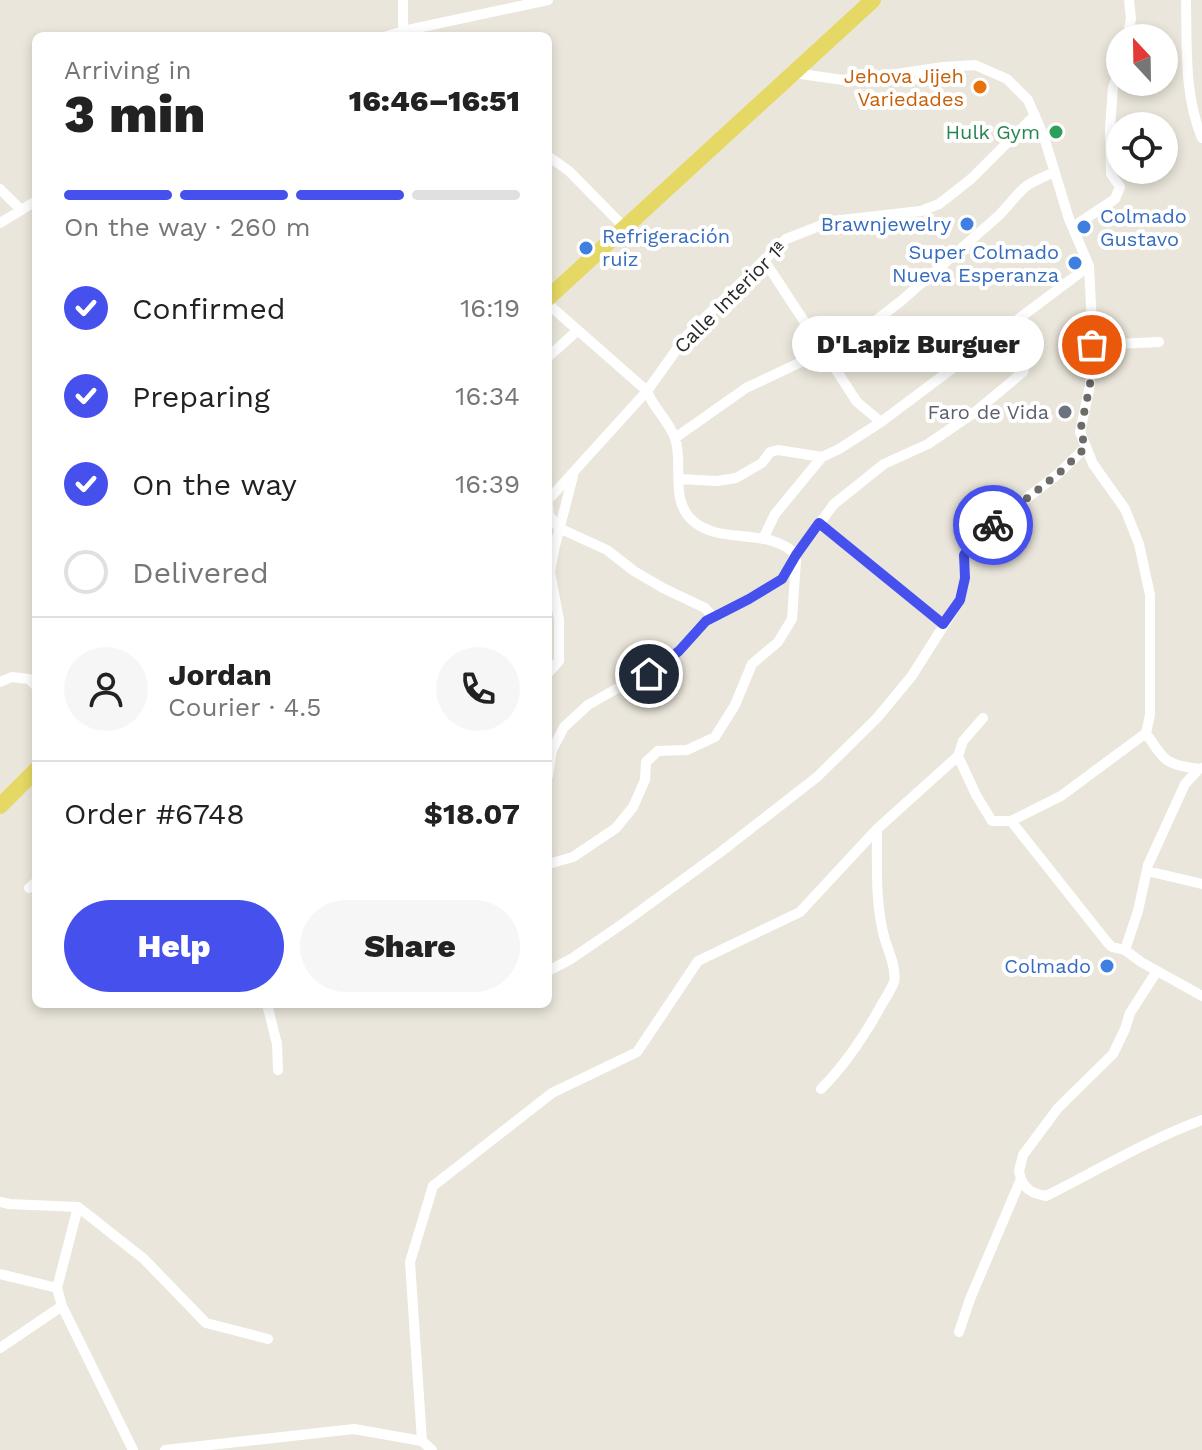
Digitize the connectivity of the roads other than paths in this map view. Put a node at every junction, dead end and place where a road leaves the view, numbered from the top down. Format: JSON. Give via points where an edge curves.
{"nodes":[{"id":1,"x":403,"y":0,"type":"edge"},
{"id":2,"x":548,"y":0,"type":"edge"},
{"id":3,"x":873,"y":0,"type":"edge"},
{"id":4,"x":1129,"y":0,"type":"edge"},
{"id":5,"x":1186,"y":0,"type":"edge"},
{"id":6,"x":1130,"y":24,"type":"edge"},
{"id":7,"x":403,"y":31,"type":"junction"},
{"id":8,"x":400,"y":32,"type":"edge"},
{"id":9,"x":794,"y":73,"type":"junction"},
{"id":10,"x":1112,"y":96,"type":"edge"},
{"id":11,"x":1035,"y":115,"type":"junction"},
{"id":12,"x":1202,"y":138,"type":"edge"},
{"id":13,"x":552,"y":159,"type":"edge"},
{"id":14,"x":1055,"y":172,"type":"junction"},
{"id":15,"x":0,"y":189,"type":"edge"},
{"id":16,"x":32,"y":203,"type":"edge"},
{"id":17,"x":21,"y":210,"type":"junction"},
{"id":18,"x":0,"y":223,"type":"edge"},
{"id":19,"x":1073,"y":227,"type":"junction"},
{"id":20,"x":625,"y":228,"type":"junction"},
{"id":21,"x":764,"y":260,"type":"junction"},
{"id":22,"x":1089,"y":266,"type":"junction"},
{"id":23,"x":552,"y":297,"type":"edge"},
{"id":24,"x":552,"y":305,"type":"edge"},
{"id":25,"x":1008,"y":326,"type":"junction"},
{"id":26,"x":578,"y":330,"type":"junction"},
{"id":27,"x":1159,"y":342,"type":"dead end"},
{"id":28,"x":1092,"y":345,"type":"junction"},
{"id":29,"x":823,"y":351,"type":"junction"},
{"id":30,"x":552,"y":353,"type":"edge"},
{"id":31,"x":647,"y":391,"type":"junction"},
{"id":32,"x":881,"y":422,"type":"junction"},
{"id":33,"x":675,"y":438,"type":"junction"},
{"id":34,"x":1086,"y":447,"type":"junction"},
{"id":35,"x":822,"y":457,"type":"junction"},
{"id":36,"x":573,"y":474,"type":"junction"},
{"id":37,"x":679,"y":479,"type":"junction"},
{"id":38,"x":552,"y":497,"type":"edge"},
{"id":39,"x":552,"y":519,"type":"edge"},
{"id":40,"x":819,"y":523,"type":"junction"},
{"id":41,"x":559,"y":528,"type":"junction"},
{"id":42,"x":763,"y":539,"type":"junction"},
{"id":43,"x":796,"y":555,"type":"junction"},
{"id":44,"x":552,"y":562,"type":"edge"},
{"id":45,"x":552,"y":583,"type":"edge"},
{"id":46,"x":713,"y":617,"type":"junction"},
{"id":47,"x":943,"y":624,"type":"junction"},
{"id":48,"x":552,"y":669,"type":"edge"},
{"id":49,"x":0,"y":682,"type":"edge"},
{"id":50,"x":32,"y":682,"type":"edge"},
{"id":51,"x":983,"y":718,"type":"dead end"},
{"id":52,"x":1146,"y":733,"type":"junction"},
{"id":53,"x":552,"y":750,"type":"edge"},
{"id":54,"x":958,"y":756,"type":"junction"},
{"id":55,"x":1200,"y":769,"type":"edge"},
{"id":56,"x":32,"y":774,"type":"edge"},
{"id":57,"x":0,"y":806,"type":"edge"},
{"id":58,"x":1011,"y":821,"type":"junction"},
{"id":59,"x":877,"y":829,"type":"junction"},
{"id":60,"x":552,"y":863,"type":"edge"},
{"id":61,"x":1147,"y":871,"type":"junction"},
{"id":62,"x":1202,"y":884,"type":"edge"},
{"id":63,"x":1125,"y":950,"type":"junction"},
{"id":64,"x":552,"y":969,"type":"edge"},
{"id":65,"x":1157,"y":971,"type":"junction"},
{"id":66,"x":1202,"y":996,"type":"edge"},
{"id":67,"x":268,"y":1008,"type":"edge"},
{"id":68,"x":278,"y":1070,"type":"dead end"},
{"id":69,"x":821,"y":1089,"type":"dead end"},
{"id":70,"x":1202,"y":1120,"type":"edge"},
{"id":71,"x":1021,"y":1179,"type":"junction"},
{"id":72,"x":0,"y":1202,"type":"edge"},
{"id":73,"x":78,"y":1207,"type":"junction"},
{"id":74,"x":0,"y":1274,"type":"edge"},
{"id":75,"x":57,"y":1288,"type":"junction"},
{"id":76,"x":62,"y":1306,"type":"junction"},
{"id":77,"x":959,"y":1332,"type":"dead end"},
{"id":78,"x":268,"y":1339,"type":"dead end"},
{"id":79,"x":0,"y":1348,"type":"edge"},
{"id":80,"x":422,"y":1441,"type":"junction"},
{"id":81,"x":133,"y":1450,"type":"edge"},
{"id":82,"x":165,"y":1450,"type":"edge"},
{"id":83,"x":432,"y":1450,"type":"edge"}],
"edges":[{"from":1,"to":7,"type":"street"},
{"from":2,"to":7,"type":"street"},
{"from":3,"to":9,"type":"main road"},
{"from":4,"to":6,"type":"street"},
{"from":5,"to":12,"type":"street","via":[[1187,68]]},
{"from":7,"to":8,"type":"street"},
{"from":9,"to":11,"type":"street","via":[[850,81],[975,65],[1007,79]]},
{"from":9,"to":20,"type":"main road"},
{"from":10,"to":19,"type":"street","via":[[1111,174],[1120,187],[1115,199]]},
{"from":11,"to":14,"type":"street"},
{"from":11,"to":21,"type":"street","name":"Calle Interior 1ª","via":[[939,204],[921,211],[832,221],[786,239]]},
{"from":13,"to":20,"type":"street"},
{"from":14,"to":19,"type":"street"},
{"from":14,"to":29,"type":"street","via":[[1026,186],[996,218],[856,336]]},
{"from":15,"to":17,"type":"street"},
{"from":16,"to":17,"type":"street"},
{"from":17,"to":18,"type":"street"},
{"from":19,"to":22,"type":"street"},
{"from":20,"to":23,"type":"main road"},
{"from":21,"to":29,"type":"street"},
{"from":21,"to":31,"type":"street","name":"Calle Interior 1ª","via":[[687,335]]},
{"from":22,"to":25,"type":"street"},
{"from":22,"to":28,"type":"street"},
{"from":24,"to":26,"type":"street"},
{"from":25,"to":32,"type":"street"},
{"from":25,"to":40,"type":"street","via":[[1028,359],[1023,372],[928,444],[884,464]]},
{"from":26,"to":30,"type":"street"},
{"from":26,"to":31,"type":"street"},
{"from":27,"to":28,"type":"street"},
{"from":28,"to":34,"type":"street","via":[[1080,432]]},
{"from":29,"to":32,"type":"street","via":[[857,402]]},
{"from":29,"to":33,"type":"street","via":[[746,388]]},
{"from":31,"to":33,"type":"street"},
{"from":31,"to":36,"type":"street","name":"Calle Interior 1ª"},
{"from":32,"to":35,"type":"street"},
{"from":33,"to":37,"type":"street"},
{"from":34,"to":47,"type":"street","via":[[977,537],[964,555],[960,600]]},
{"from":34,"to":52,"type":"street","via":[[1125,509],[1150,595]]},
{"from":35,"to":37,"type":"street","via":[[778,450],[736,478]]},
{"from":35,"to":42,"type":"street","via":[[775,514]]},
{"from":36,"to":38,"type":"street","name":"Calle Interior 1ª"},
{"from":36,"to":41,"type":"street"},
{"from":37,"to":42,"type":"street","via":[[682,508],[694,522],[715,532]]},
{"from":39,"to":41,"type":"street"},
{"from":40,"to":43,"type":"street"},
{"from":40,"to":47,"type":"street"},
{"from":41,"to":44,"type":"street"},
{"from":41,"to":46,"type":"street","via":[[607,550]]},
{"from":42,"to":43,"type":"street","via":[[789,547]]},
{"from":43,"to":46,"type":"street","via":[[782,579]]},
{"from":43,"to":60,"type":"street","via":[[792,619],[778,642],[752,664],[715,737],[687,750],[658,751],[646,762],[645,780],[633,807],[616,828],[573,857]]},
{"from":45,"to":48,"type":"street","via":[[559,620],[559,661]]},
{"from":46,"to":53,"type":"street","via":[[649,674],[588,705],[564,727]]},
{"from":47,"to":64,"type":"street","via":[[903,687],[817,777],[625,922]]},
{"from":49,"to":50,"type":"street","via":[[12,677]]},
{"from":51,"to":54,"type":"street","via":[[963,741]]},
{"from":52,"to":55,"type":"street","via":[[1163,759],[1176,767]]},
{"from":52,"to":58,"type":"street","via":[[1061,796]]},
{"from":54,"to":58,"type":"street","via":[[992,821]]},
{"from":54,"to":59,"type":"street"},
{"from":55,"to":61,"type":"street","via":[[1185,784]]},
{"from":56,"to":57,"type":"main road"},
{"from":58,"to":63,"type":"street","via":[[1107,942]]},
{"from":59,"to":69,"type":"street","via":[[879,906],[895,980],[841,1069]]},
{"from":59,"to":80,"type":"street","via":[[800,912],[698,961],[637,1052],[552,1093],[433,1186],[410,1262]]},
{"from":61,"to":62,"type":"street"},
{"from":61,"to":63,"type":"street"},
{"from":63,"to":65,"type":"street"},
{"from":65,"to":66,"type":"street"},
{"from":65,"to":71,"type":"street","via":[[1130,1013],[1113,1054],[1058,1108],[1023,1155]]},
{"from":67,"to":68,"type":"street"},
{"from":70,"to":71,"type":"street","via":[[1046,1196],[1032,1193]]},
{"from":71,"to":77,"type":"street"},
{"from":72,"to":73,"type":"street"},
{"from":73,"to":75,"type":"street"},
{"from":73,"to":78,"type":"street","via":[[144,1259],[206,1323]]},
{"from":74,"to":75,"type":"street"},
{"from":75,"to":76,"type":"street"},
{"from":76,"to":79,"type":"street"},
{"from":76,"to":81,"type":"street"},
{"from":80,"to":82,"type":"street","via":[[354,1429]]},
{"from":80,"to":83,"type":"street"}]}
